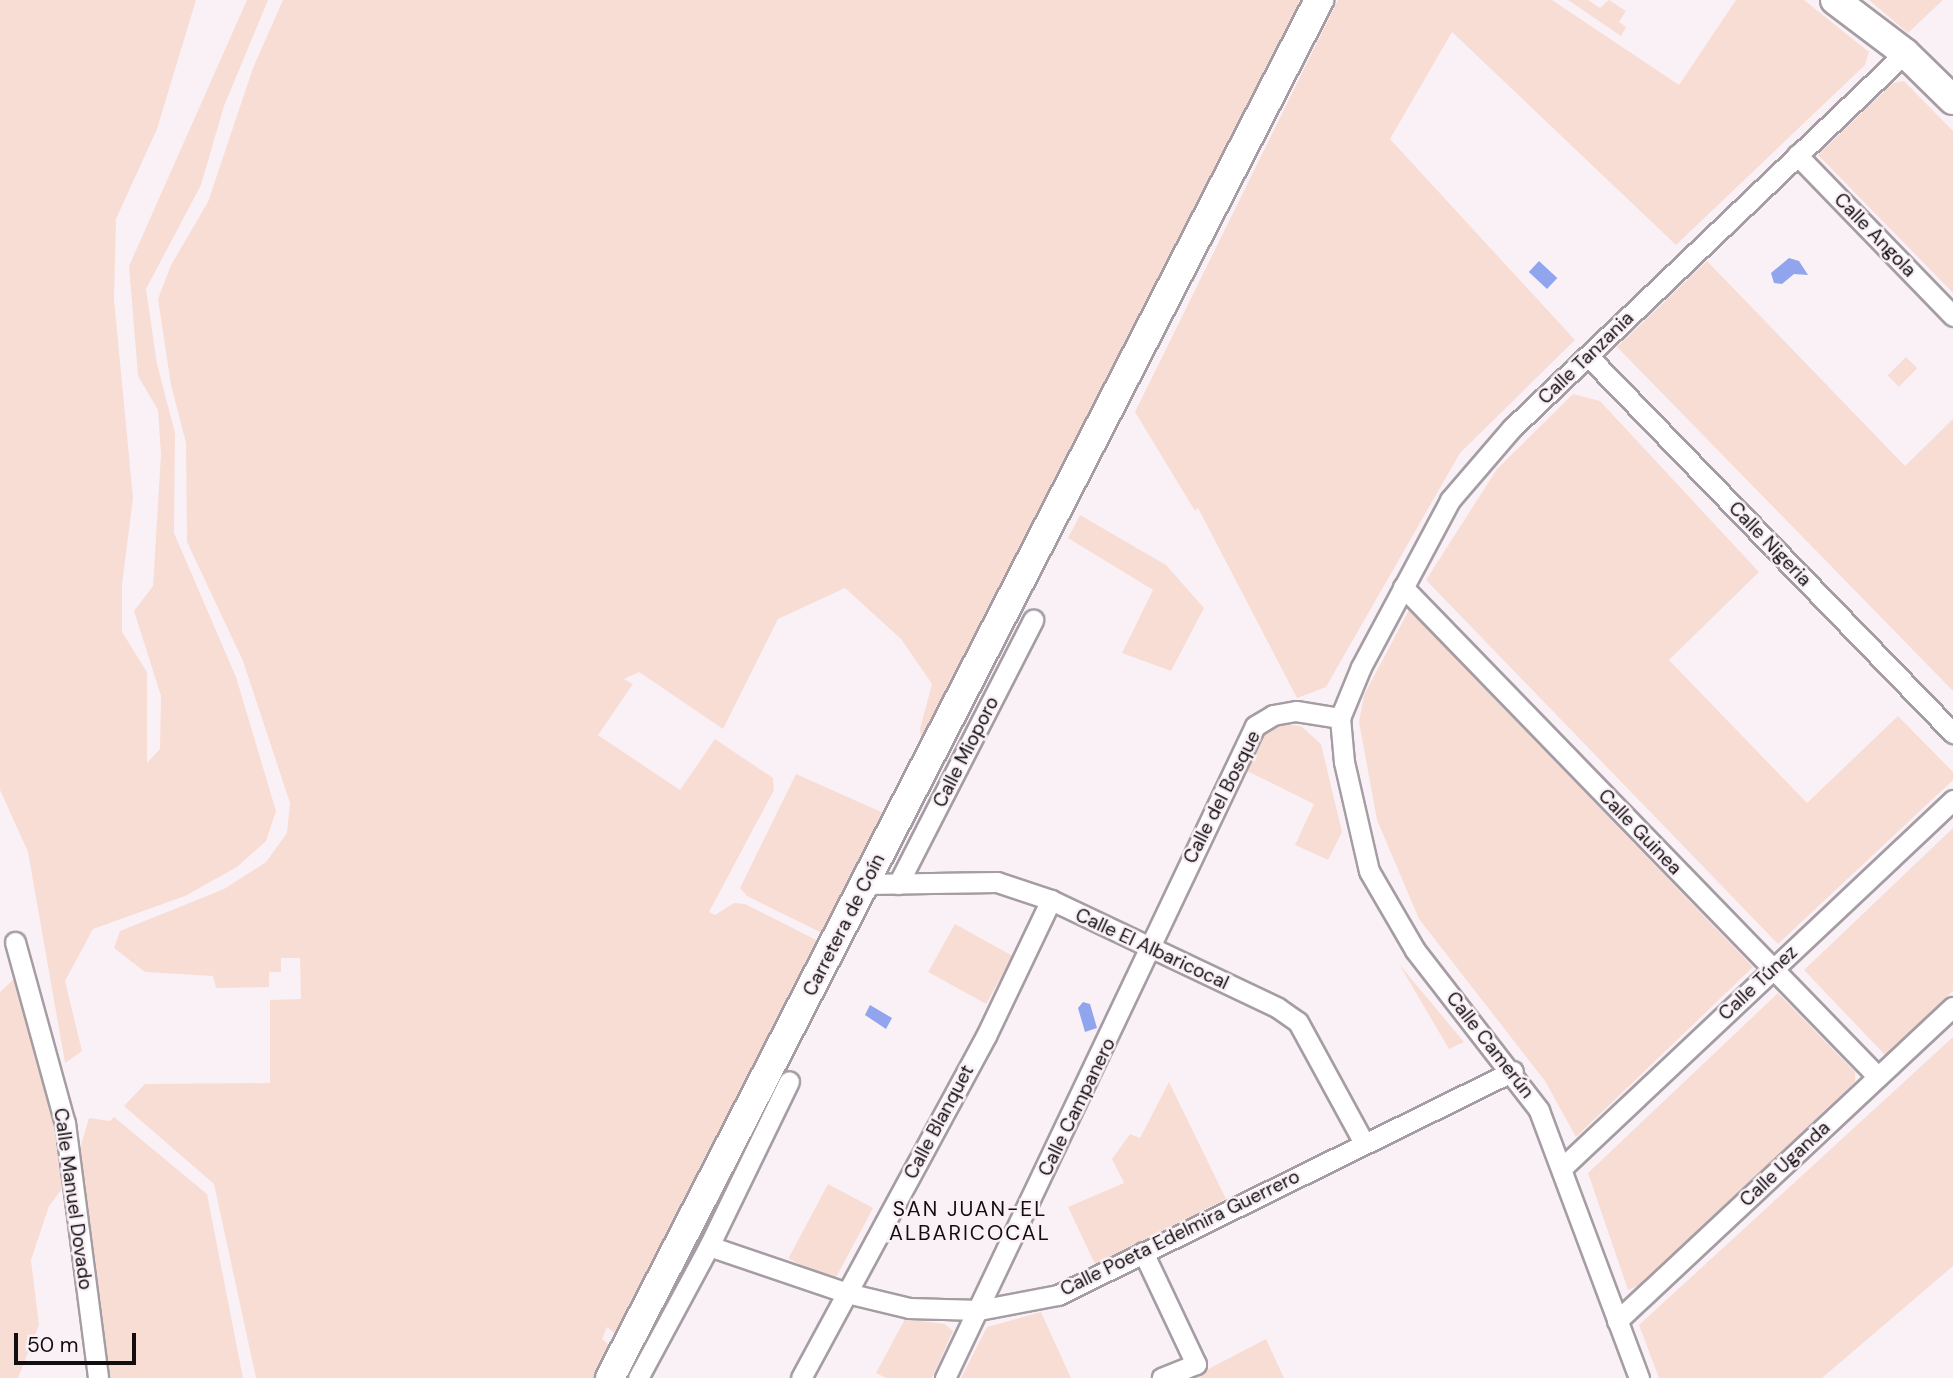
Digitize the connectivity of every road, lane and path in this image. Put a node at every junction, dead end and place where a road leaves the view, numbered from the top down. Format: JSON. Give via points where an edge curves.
{"nodes":[{"id":1,"x":1319,"y":0,"type":"edge"},
{"id":2,"x":1835,"y":0,"type":"edge"},
{"id":3,"x":1905,"y":53,"type":"junction"},
{"id":4,"x":1953,"y":100,"type":"edge"},
{"id":5,"x":1797,"y":155,"type":"junction"},
{"id":6,"x":1953,"y":316,"type":"edge"},
{"id":7,"x":1588,"y":356,"type":"junction"},
{"id":8,"x":1403,"y":587,"type":"junction"},
{"id":9,"x":1034,"y":620,"type":"dead end"},
{"id":10,"x":1340,"y":718,"type":"junction"},
{"id":11,"x":1953,"y":733,"type":"edge"},
{"id":12,"x":1953,"y":800,"type":"edge"},
{"id":13,"x":866,"y":884,"type":"junction"},
{"id":14,"x":898,"y":884,"type":"junction"},
{"id":15,"x":1051,"y":901,"type":"junction"},
{"id":16,"x":15,"y":942,"type":"dead end"},
{"id":17,"x":1148,"y":947,"type":"junction"},
{"id":18,"x":1773,"y":969,"type":"junction"},
{"id":19,"x":1953,"y":1007,"type":"edge"},
{"id":20,"x":1513,"y":1071,"type":"junction"},
{"id":21,"x":1878,"y":1077,"type":"junction"},
{"id":22,"x":789,"y":1081,"type":"dead end"},
{"id":23,"x":1364,"y":1143,"type":"junction"},
{"id":24,"x":1563,"y":1167,"type":"junction"},
{"id":25,"x":709,"y":1246,"type":"junction"},
{"id":26,"x":1143,"y":1252,"type":"junction"},
{"id":27,"x":847,"y":1293,"type":"junction"},
{"id":28,"x":979,"y":1310,"type":"junction"},
{"id":29,"x":1617,"y":1321,"type":"junction"},
{"id":30,"x":98,"y":1378,"type":"edge"},
{"id":31,"x":610,"y":1378,"type":"edge"},
{"id":32,"x":638,"y":1378,"type":"edge"},
{"id":33,"x":801,"y":1378,"type":"edge"},
{"id":34,"x":945,"y":1378,"type":"edge"},
{"id":35,"x":1162,"y":1378,"type":"edge"},
{"id":36,"x":1639,"y":1378,"type":"edge"}],
"edges":[{"from":1,"to":13,"type":"street","name":"Carretera de Coín"},
{"from":2,"to":3,"type":"street"},
{"from":3,"to":4,"type":"street"},
{"from":3,"to":5,"type":"street","name":"Calle Tanzania"},
{"from":5,"to":6,"type":"street","name":"Calle Angola"},
{"from":5,"to":7,"type":"street","name":"Calle Tanzania"},
{"from":7,"to":8,"type":"street","name":"Calle Tanzania","via":[[1511,429],[1450,500]]},
{"from":7,"to":11,"type":"street","name":"Calle Nigeria"},
{"from":8,"to":10,"type":"street","name":"Calle Tanzania"},
{"from":8,"to":18,"type":"street","name":"Calle Guinea"},
{"from":9,"to":14,"type":"street","name":"Calle Mioporo"},
{"from":10,"to":17,"type":"street","name":"Calle del Bosque","via":[[1296,711],[1273,715],[1255,726]]},
{"from":10,"to":20,"type":"street","name":"Calle Camerún","via":[[1344,762],[1369,871],[1415,950]]},
{"from":12,"to":18,"type":"street","name":"Calle Túnez"},
{"from":13,"to":14,"type":"street","name":"Calle El Albaricocal"},
{"from":13,"to":31,"type":"street","name":"Carretera de Coín"},
{"from":14,"to":15,"type":"street","name":"Calle El Albaricocal","via":[[997,882]]},
{"from":15,"to":17,"type":"street","name":"Calle El Albaricocal"},
{"from":15,"to":27,"type":"street","name":"Calle Blanquet","via":[[986,1036]]},
{"from":16,"to":30,"type":"street","name":"Calle Manuel Dovado","via":[[65,1123]]},
{"from":17,"to":23,"type":"street","name":"Calle El Albaricocal","via":[[1298,1021]]},
{"from":17,"to":28,"type":"street","name":"Calle Campanero","via":[[1132,992]]},
{"from":18,"to":21,"type":"street","name":"Calle Guinea"},
{"from":18,"to":24,"type":"street","name":"Calle Túnez"},
{"from":19,"to":21,"type":"street","name":"Calle Uganda"},
{"from":20,"to":23,"type":"street","name":"Calle Poeta Edelmira Guerrero"},
{"from":20,"to":24,"type":"street","name":"Calle Camerún","via":[[1539,1110]]},
{"from":21,"to":29,"type":"street","name":"Calle Uganda"},
{"from":22,"to":25,"type":"street"},
{"from":23,"to":26,"type":"street","name":"Calle Poeta Edelmira Guerrero"},
{"from":24,"to":29,"type":"street","name":"Calle Camerún"},
{"from":25,"to":27,"type":"street","name":"Calle Poeta Edelmira Guerrero"},
{"from":25,"to":32,"type":"street"},
{"from":26,"to":28,"type":"street","name":"Calle Poeta Edelmira Guerrero","via":[[1058,1295]]},
{"from":26,"to":35,"type":"street","via":[[1196,1364]]},
{"from":27,"to":28,"type":"street","name":"Calle Poeta Edelmira Guerrero","via":[[909,1308]]},
{"from":27,"to":33,"type":"street","name":"Calle Blanquet"},
{"from":28,"to":34,"type":"street","name":"Calle Campanero"},
{"from":29,"to":36,"type":"street","name":"Calle Camerún"}]}
